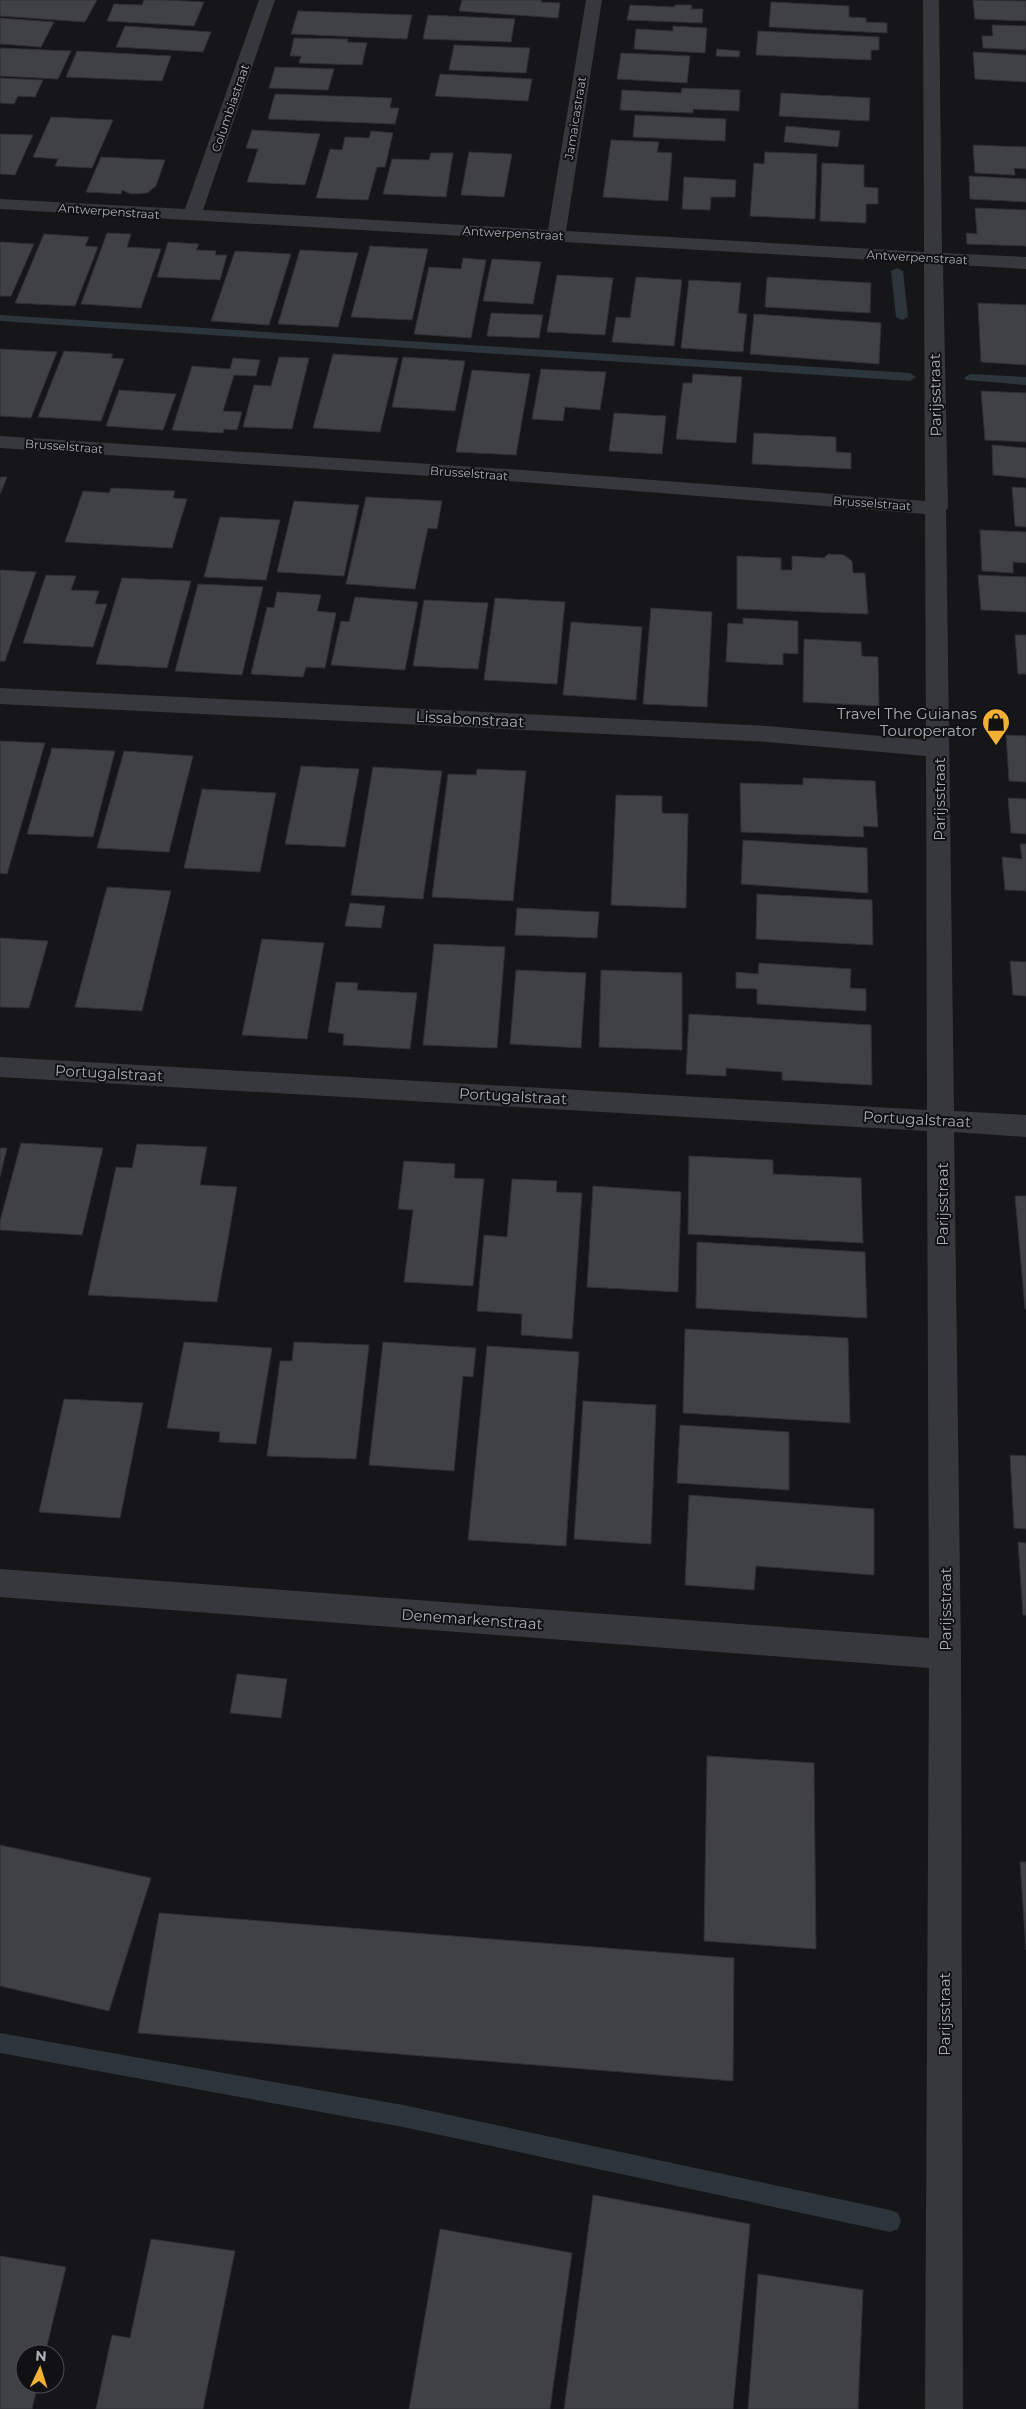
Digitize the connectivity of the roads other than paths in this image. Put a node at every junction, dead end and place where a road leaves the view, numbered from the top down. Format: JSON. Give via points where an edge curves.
{"nodes":[{"id":1,"x":267,"y":0,"type":"edge"},
{"id":2,"x":594,"y":0,"type":"edge"},
{"id":3,"x":931,"y":0,"type":"edge"},
{"id":4,"x":0,"y":204,"type":"edge"},
{"id":5,"x":192,"y":216,"type":"junction"},
{"id":6,"x":556,"y":235,"type":"junction"},
{"id":7,"x":933,"y":258,"type":"junction"},
{"id":8,"x":1026,"y":263,"type":"edge"},
{"id":9,"x":0,"y":442,"type":"edge"},
{"id":10,"x":937,"y":508,"type":"junction"},
{"id":11,"x":0,"y":696,"type":"edge"},
{"id":12,"x":939,"y":748,"type":"junction"},
{"id":13,"x":0,"y":1067,"type":"edge"},
{"id":14,"x":942,"y":1120,"type":"junction"},
{"id":15,"x":1026,"y":1126,"type":"edge"},
{"id":16,"x":0,"y":1583,"type":"edge"},
{"id":17,"x":945,"y":1654,"type":"junction"},
{"id":18,"x":944,"y":2409,"type":"edge"}],
"edges":[{"from":1,"to":5,"type":"street","name":"Columbiastraat"},
{"from":2,"to":6,"type":"street","name":"Jamaicastraat"},
{"from":3,"to":7,"type":"street","name":"Parijsstraat"},
{"from":4,"to":5,"type":"street","name":"Antwerpenstraat"},
{"from":5,"to":6,"type":"street","name":"Antwerpenstraat"},
{"from":6,"to":7,"type":"street","name":"Antwerpenstraat"},
{"from":7,"to":8,"type":"street","name":"Antwerpenstraat"},
{"from":7,"to":10,"type":"street","name":"Parijsstraat"},
{"from":9,"to":10,"type":"street","name":"Brusselstraat","via":[[522,476]]},
{"from":10,"to":12,"type":"street","name":"Parijsstraat"},
{"from":11,"to":12,"type":"street","name":"Lissabonstraat","via":[[767,734]]},
{"from":12,"to":14,"type":"street","name":"Parijsstraat"},
{"from":13,"to":14,"type":"street","name":"Portugalstraat"},
{"from":14,"to":15,"type":"street","name":"Portugalstraat"},
{"from":14,"to":17,"type":"street","name":"Parijsstraat"},
{"from":16,"to":17,"type":"street","name":"Denemarkenstraat"},
{"from":17,"to":18,"type":"street","name":"Parijsstraat"}]}
